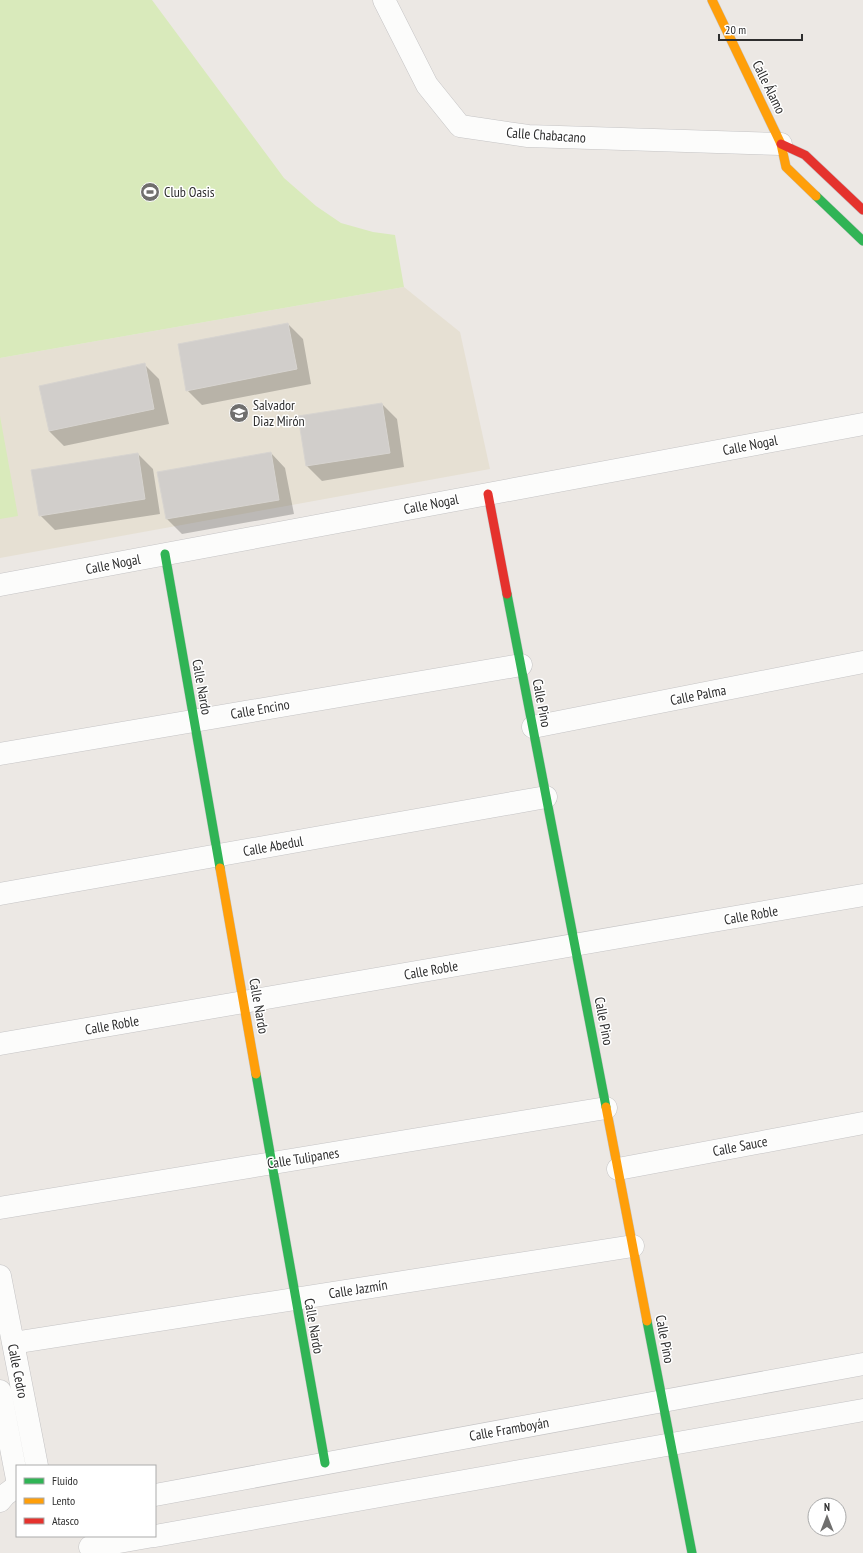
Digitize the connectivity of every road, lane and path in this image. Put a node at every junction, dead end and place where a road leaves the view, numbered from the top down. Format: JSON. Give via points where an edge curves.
{"nodes":[{"id":1,"x":384,"y":0,"type":"edge"},
{"id":2,"x":712,"y":0,"type":"edge"},
{"id":3,"x":781,"y":144,"type":"junction"},
{"id":4,"x":863,"y":210,"type":"edge"},
{"id":5,"x":863,"y":241,"type":"edge"},
{"id":6,"x":863,"y":424,"type":"edge"},
{"id":7,"x":488,"y":494,"type":"junction"},
{"id":8,"x":165,"y":554,"type":"junction"},
{"id":9,"x":0,"y":585,"type":"edge"},
{"id":10,"x":863,"y":662,"type":"edge"},
{"id":11,"x":521,"y":665,"type":"junction"},
{"id":12,"x":194,"y":721,"type":"junction"},
{"id":13,"x":533,"y":727,"type":"junction"},
{"id":14,"x":0,"y":754,"type":"edge"},
{"id":15,"x":546,"y":797,"type":"junction"},
{"id":16,"x":218,"y":856,"type":"junction"},
{"id":17,"x":0,"y":894,"type":"edge"},
{"id":18,"x":863,"y":895,"type":"edge"},
{"id":19,"x":575,"y":945,"type":"junction"},
{"id":20,"x":244,"y":1002,"type":"junction"},
{"id":21,"x":0,"y":1044,"type":"edge"},
{"id":22,"x":606,"y":1108,"type":"junction"},
{"id":23,"x":863,"y":1123,"type":"edge"},
{"id":24,"x":272,"y":1163,"type":"junction"},
{"id":25,"x":618,"y":1169,"type":"junction"},
{"id":26,"x":0,"y":1208,"type":"edge"},
{"id":27,"x":633,"y":1246,"type":"junction"},
{"id":28,"x":0,"y":1276,"type":"edge"},
{"id":29,"x":296,"y":1298,"type":"junction"},
{"id":30,"x":13,"y":1343,"type":"junction"},
{"id":31,"x":863,"y":1364,"type":"edge"},
{"id":32,"x":0,"y":1391,"type":"edge"},
{"id":33,"x":663,"y":1401,"type":"junction"},
{"id":34,"x":863,"y":1410,"type":"edge"},
{"id":35,"x":671,"y":1444,"type":"junction"},
{"id":36,"x":325,"y":1463,"type":"junction"},
{"id":37,"x":37,"y":1465,"type":"edge"},
{"id":38,"x":16,"y":1474,"type":"edge"},
{"id":39,"x":16,"y":1487,"type":"edge"},
{"id":40,"x":156,"y":1495,"type":"edge"},
{"id":41,"x":0,"y":1501,"type":"edge"},
{"id":42,"x":156,"y":1536,"type":"edge"},
{"id":43,"x":147,"y":1537,"type":"edge"},
{"id":44,"x":90,"y":1545,"type":"edge"},
{"id":45,"x":692,"y":1553,"type":"edge"}],
"edges":[{"from":1,"to":3,"type":"street","name":"Calle Chabacano","via":[[427,85],[460,126],[528,136]]},
{"from":2,"to":3,"type":"street","name":"Calle Álamo"},
{"from":3,"to":4,"type":"street","via":[[805,155]]},
{"from":3,"to":5,"type":"street","name":"Calle Álamo","via":[[786,167]]},
{"from":6,"to":7,"type":"street","name":"Calle Nogal"},
{"from":7,"to":8,"type":"street","name":"Calle Nogal"},
{"from":7,"to":11,"type":"street","name":"Calle Pino"},
{"from":8,"to":9,"type":"street","name":"Calle Nogal"},
{"from":8,"to":12,"type":"street","name":"Calle Nardo"},
{"from":10,"to":13,"type":"street","name":"Calle Palma"},
{"from":11,"to":12,"type":"street","name":"Calle Encino"},
{"from":11,"to":13,"type":"street","name":"Calle Pino"},
{"from":12,"to":14,"type":"street","name":"Calle Encino"},
{"from":12,"to":16,"type":"street","name":"Calle Nardo"},
{"from":13,"to":15,"type":"street","name":"Calle Pino"},
{"from":15,"to":16,"type":"street","name":"Calle Abedul"},
{"from":15,"to":19,"type":"street","name":"Calle Pino"},
{"from":16,"to":17,"type":"street","name":"Calle Abedul"},
{"from":16,"to":20,"type":"street","name":"Calle Nardo"},
{"from":18,"to":19,"type":"street","name":"Calle Roble"},
{"from":19,"to":20,"type":"street","name":"Calle Roble"},
{"from":19,"to":22,"type":"street","name":"Calle Pino"},
{"from":20,"to":21,"type":"street","name":"Calle Roble"},
{"from":20,"to":24,"type":"street","name":"Calle Nardo"},
{"from":22,"to":24,"type":"street","name":"Calle Tulipanes"},
{"from":22,"to":25,"type":"street","name":"Calle Pino"},
{"from":23,"to":25,"type":"street","name":"Calle Sauce"},
{"from":24,"to":26,"type":"street","name":"Calle Tulipanes"},
{"from":24,"to":29,"type":"street","name":"Calle Nardo"},
{"from":25,"to":27,"type":"street","name":"Calle Pino"},
{"from":27,"to":29,"type":"street","name":"Calle Jazmín"},
{"from":27,"to":33,"type":"street","name":"Calle Pino"},
{"from":28,"to":30,"type":"street","name":"Calle Cedro"},
{"from":29,"to":30,"type":"street","name":"Calle Jazmín"},
{"from":29,"to":36,"type":"street","name":"Calle Nardo"},
{"from":30,"to":37,"type":"street","name":"Calle Cedro"},
{"from":31,"to":33,"type":"street","name":"Calle Framboyán"},
{"from":32,"to":38,"type":"street","name":"Calle Cedro"},
{"from":33,"to":35,"type":"street","name":"Calle Pino"},
{"from":33,"to":36,"type":"street","name":"Calle Framboyán"},
{"from":34,"to":35,"type":"street"},
{"from":35,"to":42,"type":"street"},
{"from":35,"to":45,"type":"street","name":"Calle Pino"},
{"from":36,"to":40,"type":"street","name":"Calle Framboyán"},
{"from":39,"to":41,"type":"street"},
{"from":43,"to":44,"type":"street"}]}
